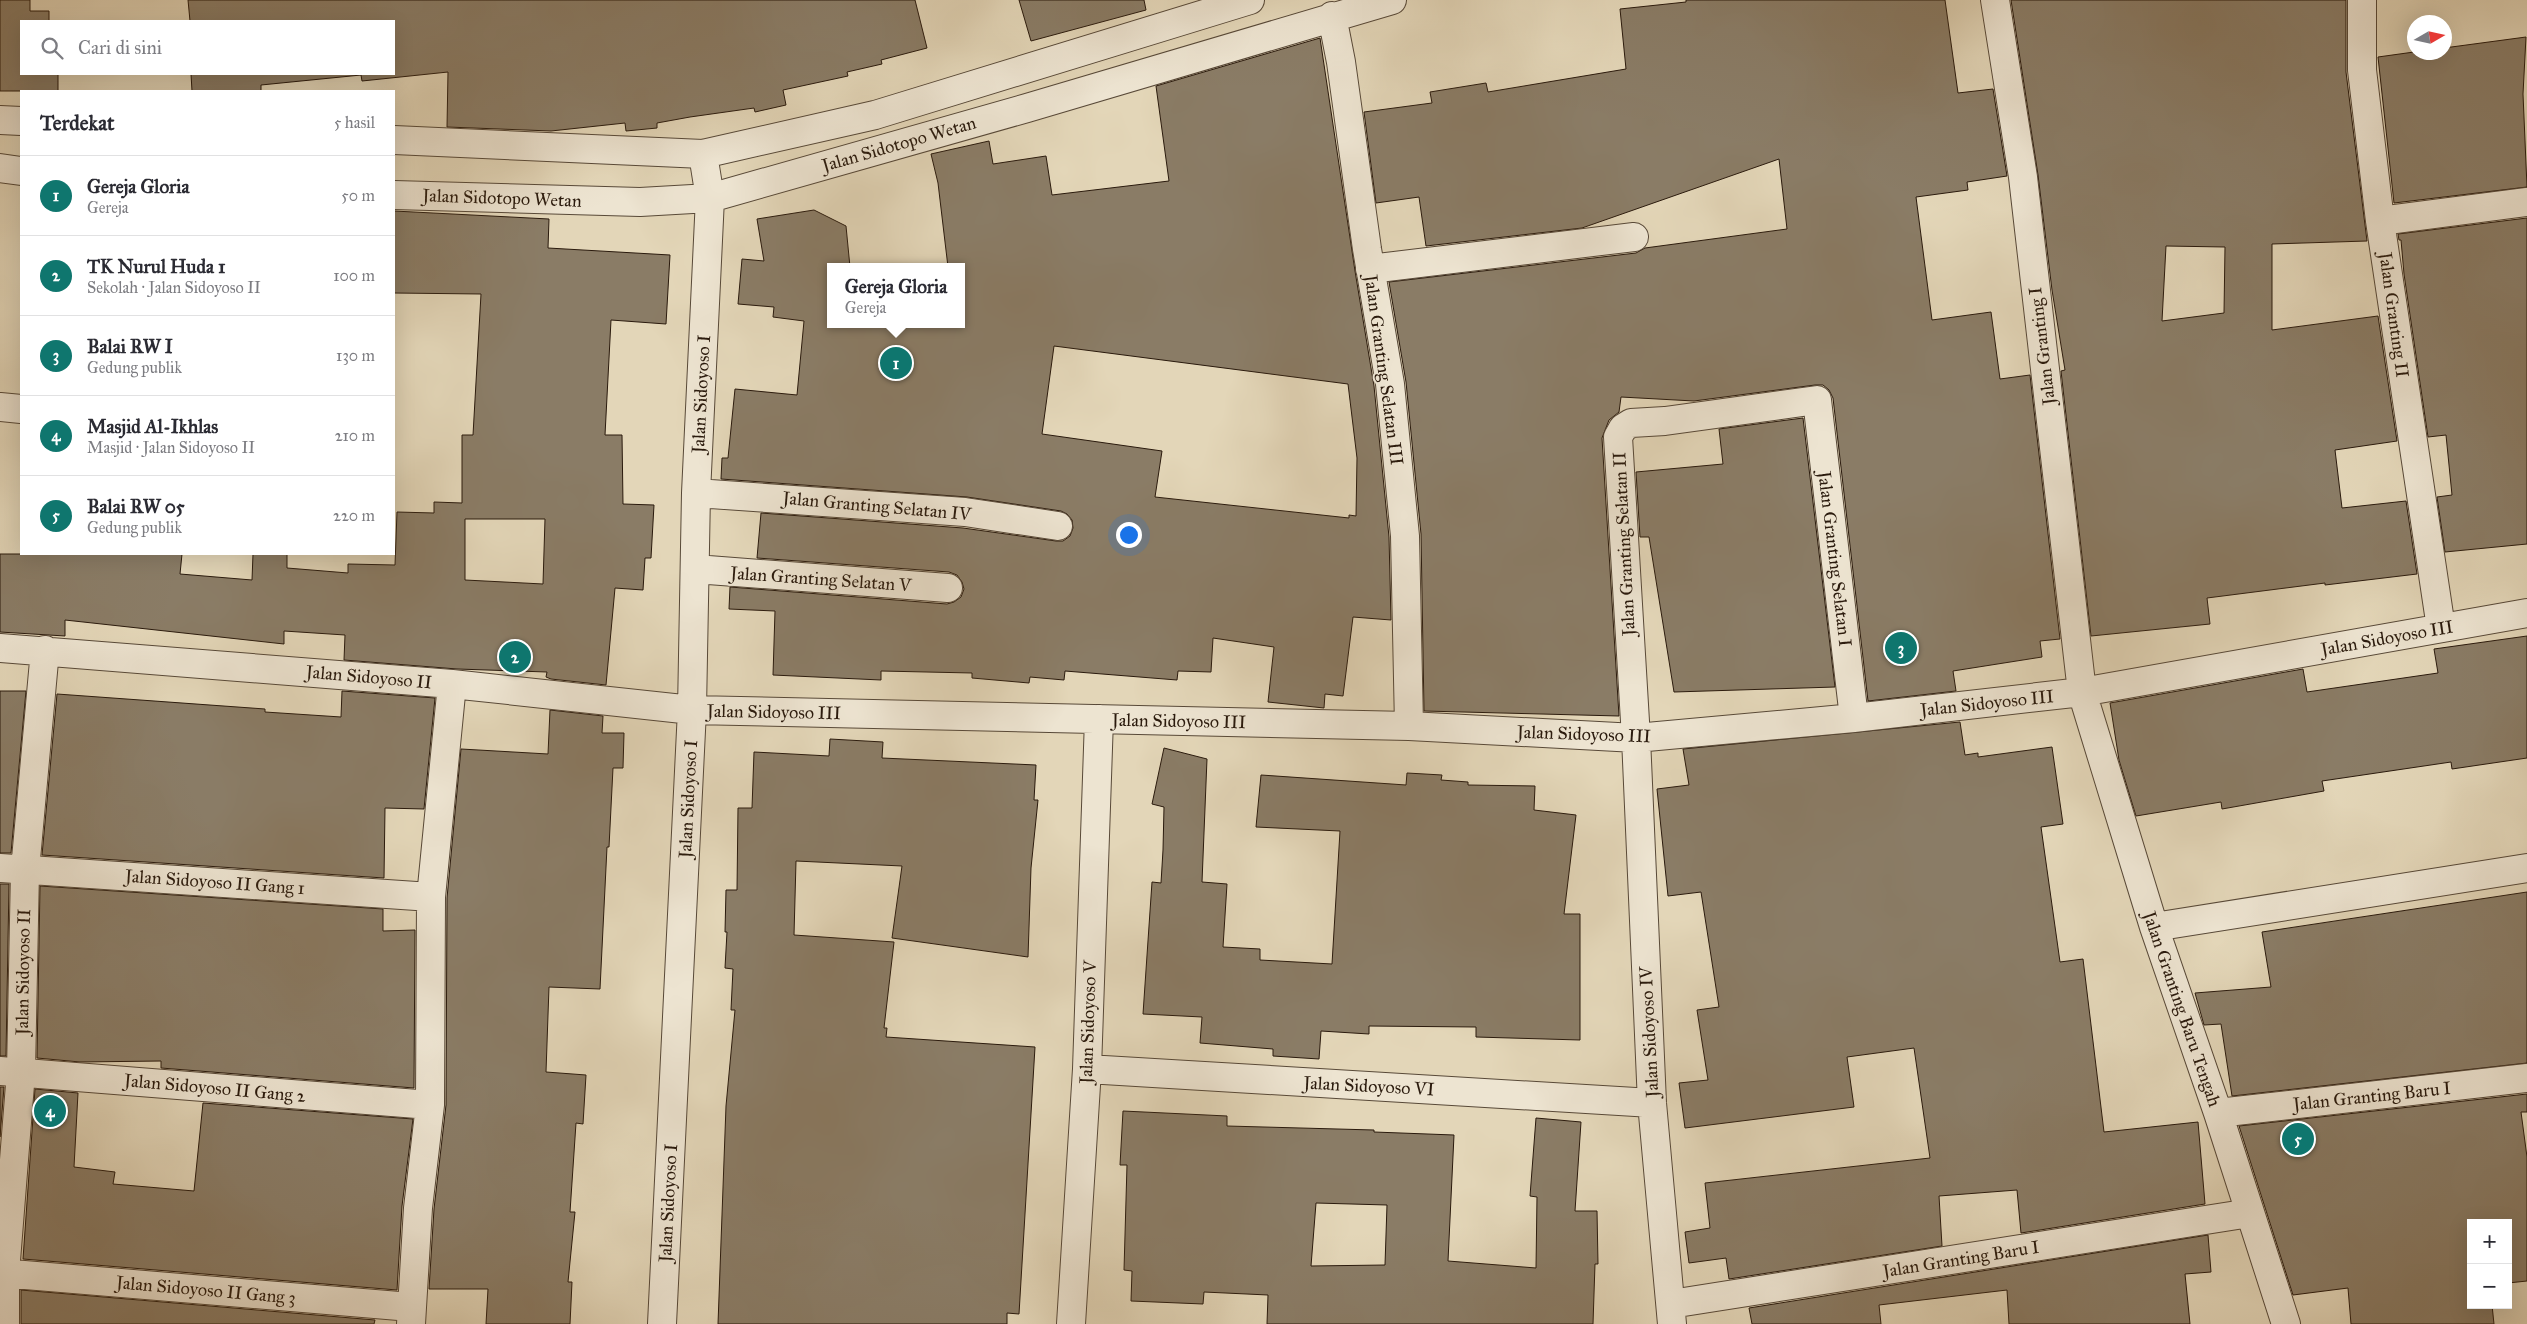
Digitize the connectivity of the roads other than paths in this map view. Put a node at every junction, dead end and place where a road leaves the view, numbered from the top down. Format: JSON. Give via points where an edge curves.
{"nodes":[{"id":1,"x":1250,"y":0,"type":"edge"},
{"id":2,"x":1392,"y":0,"type":"edge"},
{"id":3,"x":1995,"y":0,"type":"edge"},
{"id":4,"x":2362,"y":0,"type":"edge"},
{"id":5,"x":1332,"y":16,"type":"junction"},
{"id":6,"x":0,"y":120,"type":"edge"},
{"id":7,"x":20,"y":121,"type":"edge"},
{"id":8,"x":395,"y":140,"type":"edge"},
{"id":9,"x":703,"y":154,"type":"junction"},
{"id":10,"x":0,"y":168,"type":"edge"},
{"id":11,"x":20,"y":171,"type":"edge"},
{"id":12,"x":395,"y":195,"type":"edge"},
{"id":13,"x":710,"y":198,"type":"junction"},
{"id":14,"x":2527,"y":202,"type":"edge"},
{"id":15,"x":2380,"y":221,"type":"junction"},
{"id":16,"x":1634,"y":237,"type":"dead end"},
{"id":17,"x":1370,"y":269,"type":"junction"},
{"id":18,"x":1817,"y":400,"type":"joint"},
{"id":19,"x":0,"y":407,"type":"edge"},
{"id":20,"x":20,"y":409,"type":"edge"},
{"id":21,"x":696,"y":493,"type":"junction"},
{"id":22,"x":1058,"y":526,"type":"dead end"},
{"id":23,"x":695,"y":569,"type":"junction"},
{"id":24,"x":948,"y":588,"type":"dead end"},
{"id":25,"x":2527,"y":613,"type":"edge"},
{"id":26,"x":2441,"y":628,"type":"junction"},
{"id":27,"x":0,"y":648,"type":"edge"},
{"id":28,"x":46,"y":650,"type":"junction"},
{"id":29,"x":452,"y":684,"type":"junction"},
{"id":30,"x":2082,"y":692,"type":"junction"},
{"id":31,"x":692,"y":710,"type":"junction"},
{"id":32,"x":1854,"y":718,"type":"junction"},
{"id":33,"x":1098,"y":720,"type":"junction"},
{"id":34,"x":1408,"y":726,"type":"junction"},
{"id":35,"x":1636,"y":738,"type":"junction"},
{"id":36,"x":2527,"y":868,"type":"edge"},
{"id":37,"x":12,"y":869,"type":"edge"},
{"id":38,"x":431,"y":896,"type":"junction"},
{"id":39,"x":2154,"y":928,"type":"junction"},
{"id":40,"x":1087,"y":1069,"type":"junction"},
{"id":41,"x":10,"y":1072,"type":"edge"},
{"id":42,"x":2527,"y":1078,"type":"edge"},
{"id":43,"x":1652,"y":1103,"type":"junction"},
{"id":44,"x":430,"y":1105,"type":"junction"},
{"id":45,"x":2218,"y":1113,"type":"junction"},
{"id":46,"x":2250,"y":1213,"type":"junction"},
{"id":47,"x":3,"y":1273,"type":"edge"},
{"id":48,"x":1671,"y":1314,"type":"edge"},
{"id":49,"x":411,"y":1316,"type":"edge"},
{"id":50,"x":5,"y":1324,"type":"edge"},
{"id":51,"x":662,"y":1324,"type":"edge"},
{"id":52,"x":1071,"y":1324,"type":"edge"},
{"id":53,"x":2286,"y":1324,"type":"edge"}],
"edges":[{"from":1,"to":9,"type":"street","name":"Jalan Sidotopo Wetan","via":[[875,115]]},
{"from":2,"to":5,"type":"street","name":"Jalan Sidotopo Wetan"},
{"from":3,"to":30,"type":"street","name":"Jalan Granting I","via":[[2023,177]]},
{"from":4,"to":15,"type":"street","name":"Jalan Granting II","via":[[2362,70]]},
{"from":5,"to":13,"type":"street","name":"Jalan Sidotopo Wetan","via":[[1018,111]]},
{"from":5,"to":17,"type":"street","name":"Jalan Granting Selatan III"},
{"from":6,"to":7,"type":"street"},
{"from":8,"to":9,"type":"street","name":"Jalan Sidotopo Wetan"},
{"from":9,"to":13,"type":"street","name":"Jalan Sidoyoso I"},
{"from":10,"to":11,"type":"street"},
{"from":12,"to":13,"type":"street","name":"Jalan Sidotopo Wetan","via":[[640,202]]},
{"from":13,"to":21,"type":"street","name":"Jalan Sidoyoso I"},
{"from":14,"to":15,"type":"street"},
{"from":15,"to":26,"type":"street","name":"Jalan Granting II"},
{"from":16,"to":17,"type":"street"},
{"from":17,"to":34,"type":"street","name":"Jalan Granting Selatan III","via":[[1390,384],[1405,536]]},
{"from":18,"to":32,"type":"street","name":"Jalan Granting Selatan I"},
{"from":18,"to":35,"type":"street","name":"Jalan Granting Selatan II","via":[[1631,423],[1618,437]]},
{"from":19,"to":20,"type":"street"},
{"from":21,"to":22,"type":"street","name":"Jalan Granting Selatan IV","via":[[965,512]]},
{"from":21,"to":23,"type":"street","name":"Jalan Sidoyoso I"},
{"from":23,"to":24,"type":"street","name":"Jalan Granting Selatan V"},
{"from":23,"to":31,"type":"street","name":"Jalan Sidoyoso I"},
{"from":25,"to":26,"type":"street","name":"Jalan Sidoyoso III"},
{"from":26,"to":30,"type":"street","name":"Jalan Sidoyoso III"},
{"from":27,"to":28,"type":"street","name":"Jalan Sidoyoso II"},
{"from":28,"to":29,"type":"street","name":"Jalan Sidoyoso II"},
{"from":28,"to":37,"type":"street","name":"Jalan Sidoyoso II"},
{"from":29,"to":31,"type":"street","name":"Jalan Sidoyoso II"},
{"from":29,"to":38,"type":"street"},
{"from":30,"to":32,"type":"street","name":"Jalan Sidoyoso III"},
{"from":30,"to":39,"type":"street","name":"Jalan Granting Baru Tengah"},
{"from":31,"to":33,"type":"street","name":"Jalan Sidoyoso III"},
{"from":31,"to":51,"type":"street","name":"Jalan Sidoyoso I"},
{"from":32,"to":35,"type":"street","name":"Jalan Sidoyoso III"},
{"from":33,"to":34,"type":"street","name":"Jalan Sidoyoso III"},
{"from":33,"to":40,"type":"street","name":"Jalan Sidoyoso V"},
{"from":34,"to":35,"type":"street","name":"Jalan Sidoyoso III"},
{"from":35,"to":43,"type":"street","name":"Jalan Sidoyoso IV"},
{"from":36,"to":39,"type":"street"},
{"from":37,"to":38,"type":"street","name":"Jalan Sidoyoso II Gang 1"},
{"from":37,"to":41,"type":"street","name":"Jalan Sidoyoso II"},
{"from":38,"to":44,"type":"street"},
{"from":39,"to":45,"type":"street","name":"Jalan Granting Baru Tengah"},
{"from":40,"to":43,"type":"street","name":"Jalan Sidoyoso VI"},
{"from":40,"to":52,"type":"street","name":"Jalan Sidoyoso V"},
{"from":41,"to":44,"type":"street","name":"Jalan Sidoyoso II Gang 2"},
{"from":41,"to":47,"type":"street","name":"Jalan Sidoyoso II"},
{"from":42,"to":45,"type":"street","name":"Jalan Granting Baru I"},
{"from":43,"to":48,"type":"street","name":"Jalan Sidoyoso IV"},
{"from":44,"to":49,"type":"street","via":[[418,1208]]},
{"from":45,"to":46,"type":"street","name":"Jalan Granting Baru Tengah"},
{"from":46,"to":48,"type":"street","name":"Jalan Granting Baru I"},
{"from":46,"to":53,"type":"street","name":"Jalan Granting Baru Tengah"},
{"from":47,"to":49,"type":"street","name":"Jalan Sidoyoso II Gang 3"},
{"from":47,"to":50,"type":"street","name":"Jalan Sidoyoso II"}]}
